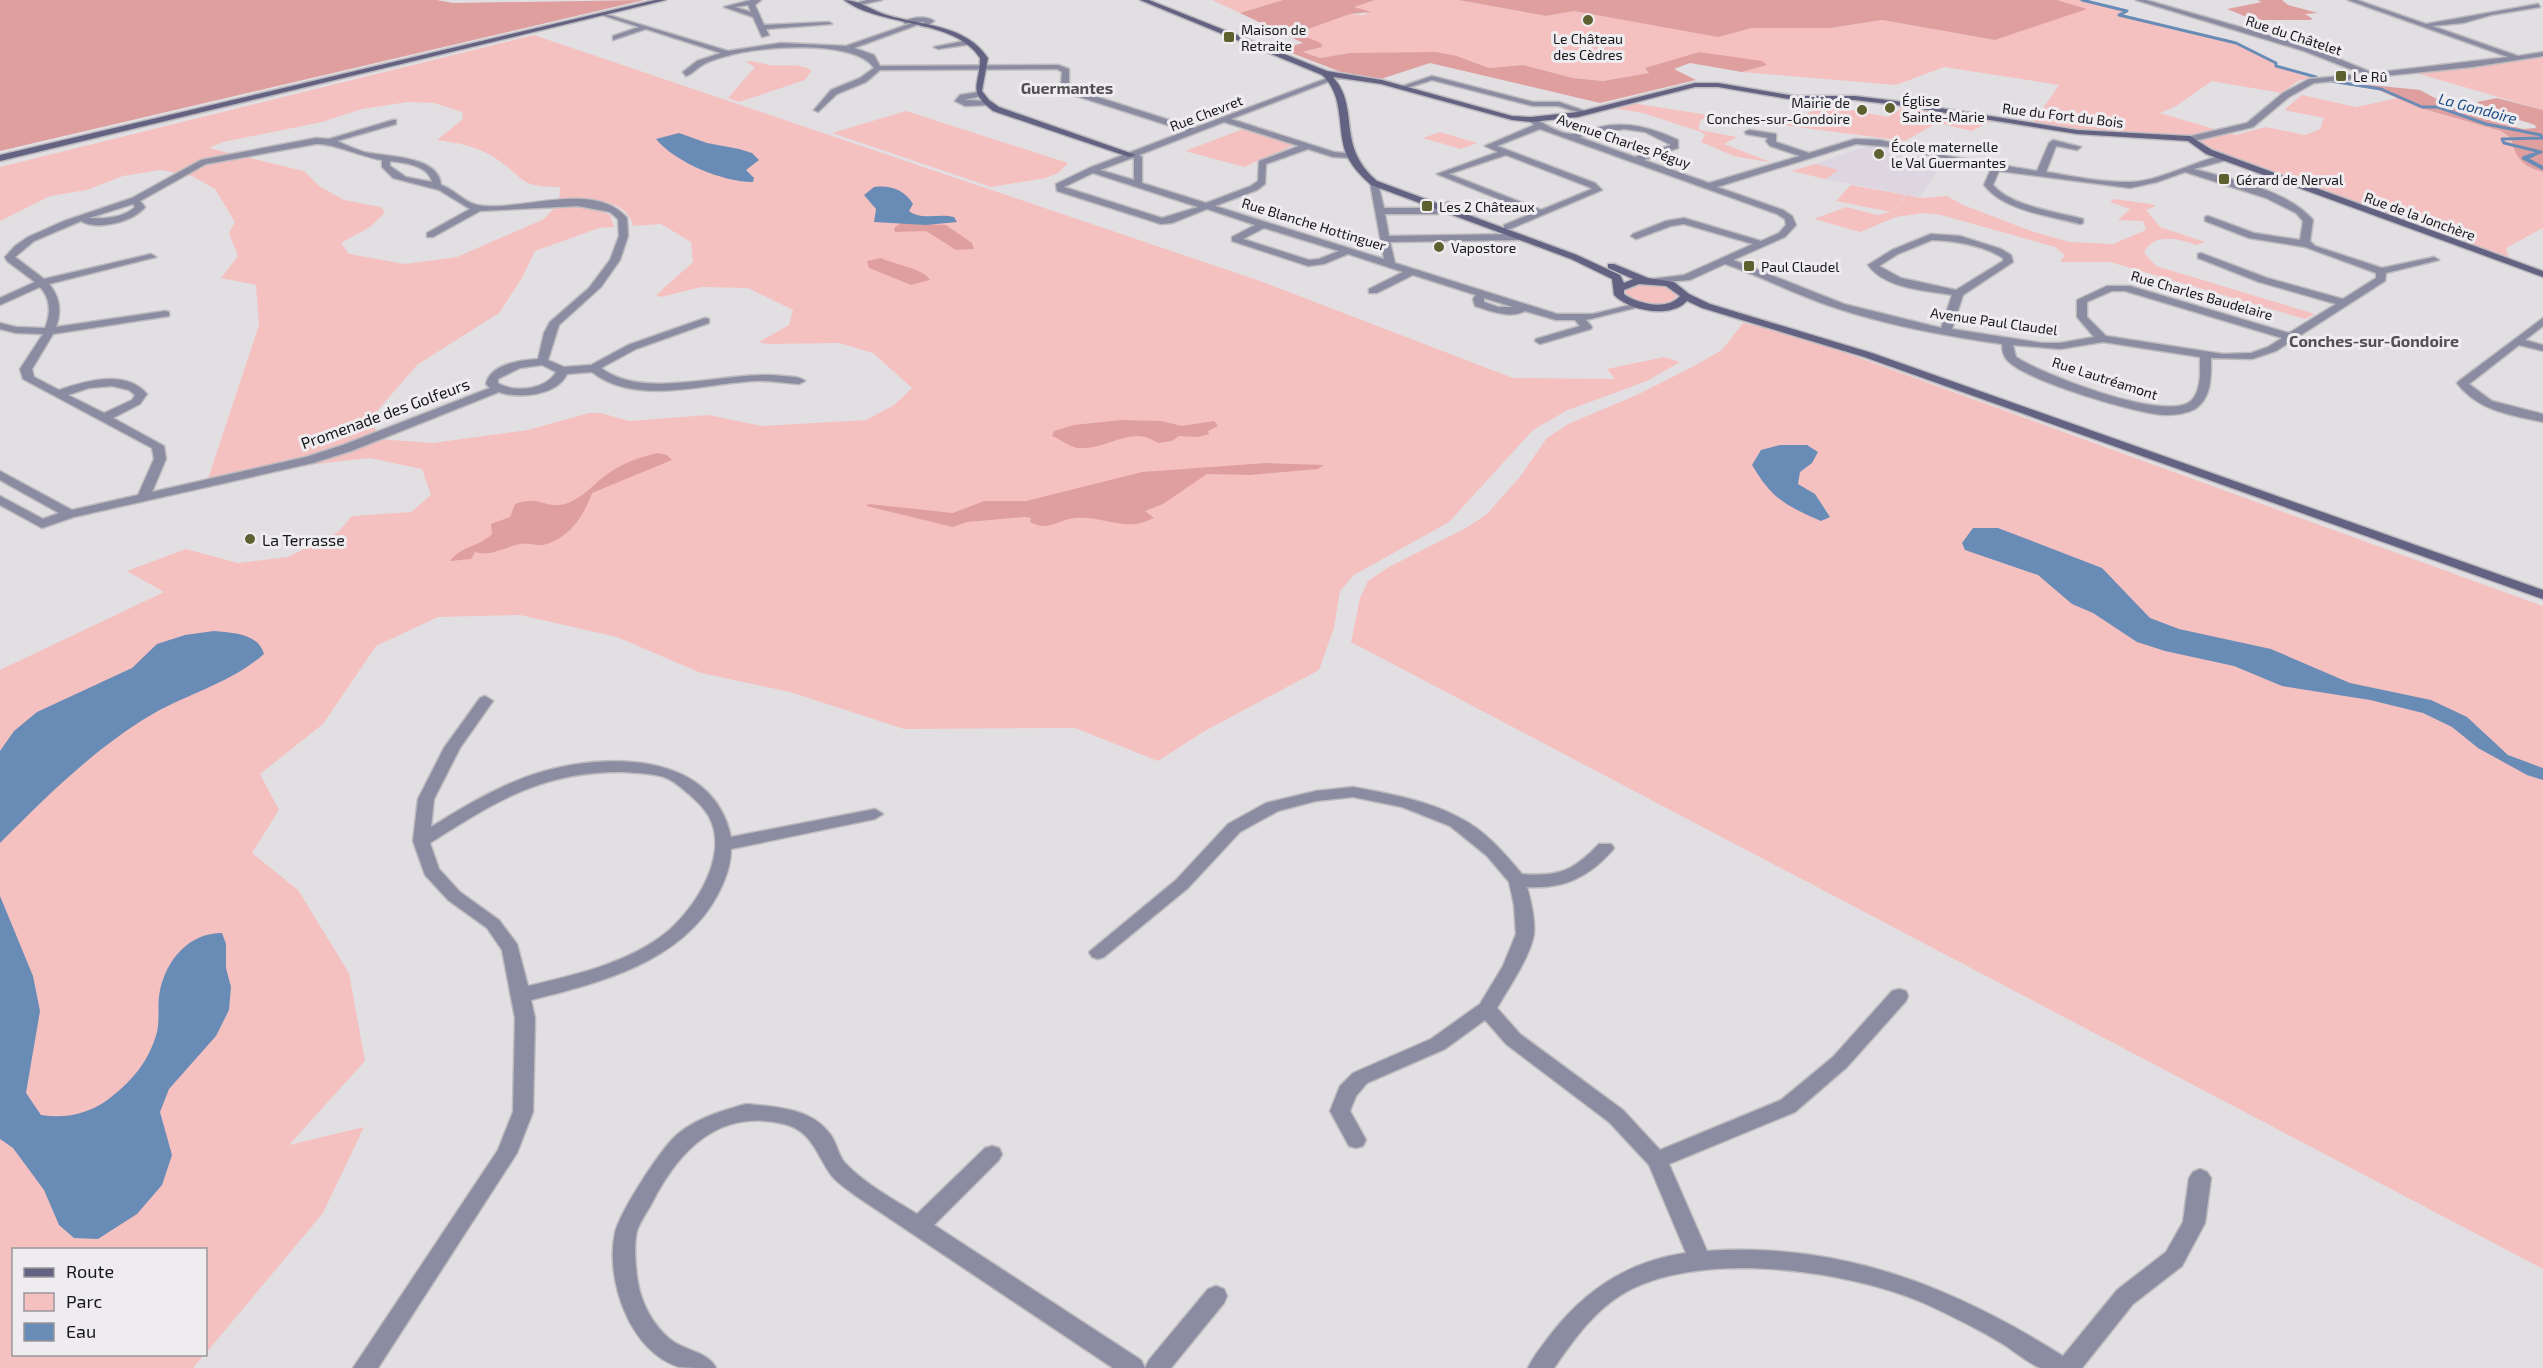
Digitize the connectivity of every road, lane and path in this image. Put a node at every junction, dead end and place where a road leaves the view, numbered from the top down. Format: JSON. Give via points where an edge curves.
{"nodes":[{"id":1,"x":663,"y":0,"type":"edge"},
{"id":2,"x":847,"y":0,"type":"edge"},
{"id":3,"x":879,"y":0,"type":"edge"},
{"id":4,"x":1143,"y":0,"type":"edge"},
{"id":5,"x":2139,"y":0,"type":"edge"},
{"id":6,"x":2351,"y":0,"type":"edge"},
{"id":7,"x":754,"y":1,"type":"edge"},
{"id":8,"x":855,"y":4,"type":"junction"},
{"id":9,"x":2538,"y":6,"type":"dead end"},
{"id":10,"x":604,"y":14,"type":"junction"},
{"id":11,"x":755,"y":15,"type":"junction"},
{"id":12,"x":925,"y":21,"type":"junction"},
{"id":13,"x":905,"y":22,"type":"junction"},
{"id":14,"x":829,"y":24,"type":"dead end"},
{"id":15,"x":2421,"y":24,"type":"junction"},
{"id":16,"x":646,"y":27,"type":"junction"},
{"id":17,"x":761,"y":27,"type":"junction"},
{"id":18,"x":616,"y":39,"type":"dead end"},
{"id":19,"x":969,"y":42,"type":"junction"},
{"id":20,"x":771,"y":46,"type":"junction"},
{"id":21,"x":938,"y":47,"type":"dead end"},
{"id":22,"x":847,"y":48,"type":"junction"},
{"id":23,"x":728,"y":53,"type":"junction"},
{"id":24,"x":2543,"y":54,"type":"edge"},
{"id":25,"x":2517,"y":58,"type":"junction"},
{"id":26,"x":984,"y":67,"type":"junction"},
{"id":27,"x":878,"y":68,"type":"junction"},
{"id":28,"x":687,"y":74,"type":"dead end"},
{"id":29,"x":2373,"y":74,"type":"junction"},
{"id":30,"x":1327,"y":75,"type":"junction"},
{"id":31,"x":1404,"y":87,"type":"junction"},
{"id":32,"x":978,"y":94,"type":"junction"},
{"id":33,"x":987,"y":103,"type":"junction"},
{"id":34,"x":818,"y":110,"type":"dead end"},
{"id":35,"x":1584,"y":112,"type":"junction"},
{"id":36,"x":1226,"y":120,"type":"junction"},
{"id":37,"x":393,"y":122,"type":"dead end"},
{"id":38,"x":1536,"y":123,"type":"junction"},
{"id":39,"x":1196,"y":131,"type":"junction"},
{"id":40,"x":1749,"y":132,"type":"dead end"},
{"id":41,"x":1571,"y":137,"type":"junction"},
{"id":42,"x":2190,"y":139,"type":"junction"},
{"id":43,"x":333,"y":140,"type":"junction"},
{"id":44,"x":1307,"y":146,"type":"junction"},
{"id":45,"x":2078,"y":147,"type":"dead end"},
{"id":46,"x":1505,"y":153,"type":"junction"},
{"id":47,"x":1132,"y":155,"type":"junction"},
{"id":48,"x":1350,"y":156,"type":"junction"},
{"id":49,"x":1809,"y":156,"type":"junction"},
{"id":50,"x":0,"y":158,"type":"edge"},
{"id":51,"x":2224,"y":158,"type":"junction"},
{"id":52,"x":386,"y":160,"type":"junction"},
{"id":53,"x":1636,"y":160,"type":"junction"},
{"id":54,"x":1996,"y":167,"type":"junction"},
{"id":55,"x":1358,"y":168,"type":"junction"},
{"id":56,"x":2183,"y":169,"type":"junction"},
{"id":57,"x":1092,"y":170,"type":"junction"},
{"id":58,"x":2041,"y":173,"type":"junction"},
{"id":59,"x":1374,"y":183,"type":"junction"},
{"id":60,"x":1138,"y":184,"type":"junction"},
{"id":61,"x":436,"y":186,"type":"junction"},
{"id":62,"x":1710,"y":186,"type":"junction"},
{"id":63,"x":1208,"y":206,"type":"junction"},
{"id":64,"x":1445,"y":207,"type":"junction"},
{"id":65,"x":478,"y":208,"type":"junction"},
{"id":66,"x":1379,"y":211,"type":"junction"},
{"id":67,"x":1541,"y":213,"type":"junction"},
{"id":68,"x":2208,"y":219,"type":"dead end"},
{"id":69,"x":2080,"y":221,"type":"dead end"},
{"id":70,"x":1264,"y":224,"type":"junction"},
{"id":71,"x":1507,"y":227,"type":"junction"},
{"id":72,"x":430,"y":235,"type":"dead end"},
{"id":73,"x":1636,"y":236,"type":"dead end"},
{"id":74,"x":1518,"y":237,"type":"junction"},
{"id":75,"x":1385,"y":241,"type":"junction"},
{"id":76,"x":1762,"y":244,"type":"junction"},
{"id":77,"x":2306,"y":244,"type":"junction"},
{"id":78,"x":2217,"y":247,"type":"dead end"},
{"id":79,"x":1348,"y":250,"type":"junction"},
{"id":80,"x":1360,"y":254,"type":"junction"},
{"id":81,"x":151,"y":257,"type":"dead end"},
{"id":82,"x":2434,"y":260,"type":"dead end"},
{"id":83,"x":1725,"y":261,"type":"junction"},
{"id":84,"x":1390,"y":264,"type":"junction"},
{"id":85,"x":1413,"y":271,"type":"junction"},
{"id":86,"x":2381,"y":271,"type":"junction"},
{"id":87,"x":2543,"y":274,"type":"edge"},
{"id":88,"x":1686,"y":278,"type":"junction"},
{"id":89,"x":1651,"y":281,"type":"junction"},
{"id":90,"x":41,"y":283,"type":"junction"},
{"id":91,"x":1373,"y":291,"type":"dead end"},
{"id":92,"x":1683,"y":292,"type":"junction"},
{"id":93,"x":1621,"y":293,"type":"junction"},
{"id":94,"x":1958,"y":293,"type":"junction"},
{"id":95,"x":0,"y":302,"type":"edge"},
{"id":96,"x":2344,"y":303,"type":"junction"},
{"id":97,"x":1642,"y":305,"type":"junction"},
{"id":98,"x":1669,"y":306,"type":"junction"},
{"id":99,"x":1613,"y":310,"type":"junction"},
{"id":100,"x":1720,"y":310,"type":"junction"},
{"id":101,"x":165,"y":314,"type":"dead end"},
{"id":102,"x":1579,"y":319,"type":"junction"},
{"id":103,"x":705,"y":321,"type":"dead end"},
{"id":104,"x":2543,"y":321,"type":"edge"},
{"id":105,"x":0,"y":326,"type":"edge"},
{"id":106,"x":50,"y":330,"type":"junction"},
{"id":107,"x":1946,"y":330,"type":"junction"},
{"id":108,"x":2291,"y":337,"type":"junction"},
{"id":109,"x":2103,"y":339,"type":"junction"},
{"id":110,"x":2517,"y":340,"type":"junction"},
{"id":111,"x":1540,"y":341,"type":"dead end"},
{"id":112,"x":2008,"y":341,"type":"junction"},
{"id":113,"x":2543,"y":348,"type":"edge"},
{"id":114,"x":2205,"y":355,"type":"junction"},
{"id":115,"x":542,"y":362,"type":"junction"},
{"id":116,"x":594,"y":368,"type":"junction"},
{"id":117,"x":562,"y":371,"type":"junction"},
{"id":118,"x":799,"y":381,"type":"dead end"},
{"id":119,"x":497,"y":389,"type":"junction"},
{"id":120,"x":58,"y":394,"type":"junction"},
{"id":121,"x":104,"y":418,"type":"junction"},
{"id":122,"x":2543,"y":418,"type":"edge"},
{"id":123,"x":0,"y":475,"type":"edge"},
{"id":124,"x":143,"y":498,"type":"junction"},
{"id":125,"x":0,"y":500,"type":"edge"},
{"id":126,"x":70,"y":514,"type":"junction"},
{"id":127,"x":2543,"y":595,"type":"edge"},
{"id":128,"x":485,"y":701,"type":"dead end"},
{"id":129,"x":875,"y":814,"type":"dead end"},
{"id":130,"x":421,"y":841,"type":"junction"},
{"id":131,"x":726,"y":844,"type":"junction"},
{"id":132,"x":1605,"y":848,"type":"dead end"},
{"id":133,"x":1517,"y":880,"type":"junction"},
{"id":134,"x":1098,"y":952,"type":"dead end"},
{"id":135,"x":521,"y":995,"type":"junction"},
{"id":136,"x":1899,"y":996,"type":"dead end"},
{"id":137,"x":1487,"y":1009,"type":"junction"},
{"id":138,"x":1356,"y":1140,"type":"dead end"},
{"id":139,"x":992,"y":1154,"type":"dead end"},
{"id":140,"x":1657,"y":1160,"type":"junction"},
{"id":141,"x":2200,"y":1178,"type":"dead end"},
{"id":142,"x":918,"y":1227,"type":"junction"},
{"id":143,"x":1699,"y":1259,"type":"junction"},
{"id":144,"x":1216,"y":1296,"type":"dead end"},
{"id":145,"x":365,"y":1368,"type":"edge"},
{"id":146,"x":704,"y":1368,"type":"edge"},
{"id":147,"x":1133,"y":1368,"type":"edge"},
{"id":148,"x":1157,"y":1368,"type":"edge"},
{"id":149,"x":1540,"y":1368,"type":"edge"},
{"id":150,"x":2061,"y":1368,"type":"edge"},
{"id":151,"x":2068,"y":1368,"type":"edge"}],
"edges":[{"from":1,"to":10,"type":"main road"},
{"from":2,"to":8,"type":"main road"},
{"from":3,"to":8,"type":"street"},
{"from":4,"to":30,"type":"main road","name":"Avenue Charles Péguy"},
{"from":5,"to":29,"type":"street","name":"Rue du Châtelet","via":[[2307,49]]},
{"from":6,"to":15,"type":"street"},
{"from":7,"to":11,"type":"street"},
{"from":7,"to":11,"type":"street","via":[[727,8]]},
{"from":8,"to":13,"type":"main road"},
{"from":9,"to":15,"type":"street","via":[[2463,21]]},
{"from":10,"to":16,"type":"street"},
{"from":10,"to":50,"type":"main road"},
{"from":11,"to":17,"type":"street"},
{"from":12,"to":13,"type":"main road"},
{"from":12,"to":13,"type":"street"},
{"from":12,"to":19,"type":"main road"},
{"from":12,"to":22,"type":"street"},
{"from":14,"to":17,"type":"street"},
{"from":15,"to":25,"type":"street"},
{"from":16,"to":18,"type":"street"},
{"from":16,"to":23,"type":"street"},
{"from":17,"to":20,"type":"street"},
{"from":19,"to":21,"type":"street"},
{"from":19,"to":26,"type":"main road","via":[[982,54]]},
{"from":20,"to":22,"type":"street","via":[[810,44]]},
{"from":20,"to":23,"type":"street"},
{"from":22,"to":27,"type":"street","via":[[872,57]]},
{"from":23,"to":28,"type":"street","via":[[700,63]]},
{"from":24,"to":25,"type":"street","name":"Rue du Fort du Bois"},
{"from":25,"to":29,"type":"street","name":"Rue du Fort du Bois"},
{"from":26,"to":27,"type":"street"},
{"from":26,"to":32,"type":"main road","via":[[976,86]]},
{"from":26,"to":39,"type":"street","via":[[1063,68],[1067,73],[1065,85],[1073,92]]},
{"from":27,"to":34,"type":"street","via":[[863,80],[834,92]]},
{"from":29,"to":42,"type":"street","name":"Rue du Fort du Bois","via":[[2302,84],[2250,125]]},
{"from":30,"to":31,"type":"main road","name":"Avenue Charles Péguy","via":[[1343,74]]},
{"from":30,"to":36,"type":"street","name":"Rue Chevret"},
{"from":30,"to":48,"type":"main road","via":[[1337,88]]},
{"from":31,"to":35,"type":"street","via":[[1432,78],[1533,104],[1559,104]]},
{"from":31,"to":38,"type":"main road","name":"Avenue Charles Péguy"},
{"from":32,"to":33,"type":"main road"},
{"from":32,"to":33,"type":"street","via":[[958,101]]},
{"from":33,"to":47,"type":"main road","via":[[1007,114]]},
{"from":35,"to":38,"type":"main road","name":"Rue du Fort du Bois"},
{"from":35,"to":42,"type":"main road","name":"Rue du Fort du Bois","via":[[1708,84],[1779,96],[1886,102],[2077,132]]},
{"from":36,"to":39,"type":"street","name":"Rue Chevret"},
{"from":36,"to":44,"type":"street"},
{"from":37,"to":43,"type":"street"},
{"from":38,"to":41,"type":"street","name":"Avenue Charles Péguy"},
{"from":38,"to":46,"type":"street","via":[[1489,146]]},
{"from":39,"to":47,"type":"street","name":"Rue Chevret"},
{"from":40,"to":49,"type":"street","via":[[1773,136],[1773,144]]},
{"from":41,"to":53,"type":"street","name":"Avenue Charles Péguy"},
{"from":41,"to":53,"type":"street","via":[[1618,125],[1676,144]]},
{"from":42,"to":51,"type":"main road","name":"Rue de la Jonchère"},
{"from":43,"to":52,"type":"street"},
{"from":43,"to":90,"type":"street","via":[[204,162],[135,200],[140,207],[129,215],[95,222],[76,220],[23,243],[10,257]]},
{"from":44,"to":48,"type":"street"},
{"from":44,"to":63,"type":"street","via":[[1262,163],[1262,182]]},
{"from":45,"to":58,"type":"street","via":[[2053,143]]},
{"from":46,"to":67,"type":"street","via":[[1598,189]]},
{"from":46,"to":67,"type":"street","via":[[1441,174]]},
{"from":47,"to":57,"type":"street","name":"Rue Chevret"},
{"from":47,"to":60,"type":"street","via":[[1138,158]]},
{"from":48,"to":55,"type":"main road"},
{"from":49,"to":54,"type":"street","via":[[1872,141]]},
{"from":49,"to":62,"type":"street"},
{"from":51,"to":56,"type":"street"},
{"from":51,"to":87,"type":"main road","name":"Rue de la Jonchère"},
{"from":52,"to":61,"type":"street","via":[[386,167],[399,177]]},
{"from":52,"to":61,"type":"street","via":[[400,160],[428,170]]},
{"from":53,"to":62,"type":"street","name":"Avenue Charles Péguy"},
{"from":54,"to":58,"type":"street"},
{"from":54,"to":69,"type":"street","via":[[1988,185],[1994,194]]},
{"from":55,"to":59,"type":"main road"},
{"from":55,"to":64,"type":"main road"},
{"from":56,"to":58,"type":"street","via":[[2154,181],[2130,185]]},
{"from":56,"to":77,"type":"street","via":[[2296,208],[2308,220]]},
{"from":57,"to":60,"type":"street","name":"Rue Blanche Hottinguer"},
{"from":57,"to":63,"type":"street","name":"Rue Chevret","via":[[1063,183],[1060,189],[1161,221]]},
{"from":59,"to":64,"type":"main road"},
{"from":59,"to":66,"type":"street"},
{"from":60,"to":63,"type":"street","name":"Rue Blanche Hottinguer"},
{"from":61,"to":65,"type":"street"},
{"from":62,"to":76,"type":"street","name":"Avenue Charles Péguy","via":[[1789,218],[1791,225],[1786,232]]},
{"from":63,"to":70,"type":"street","name":"Rue Blanche Hottinguer"},
{"from":64,"to":66,"type":"street"},
{"from":64,"to":71,"type":"main road"},
{"from":64,"to":74,"type":"main road"},
{"from":65,"to":72,"type":"street"},
{"from":65,"to":115,"type":"street","via":[[582,203],[616,211],[622,218],[624,228],[618,255],[604,277],[555,321]]},
{"from":66,"to":75,"type":"street"},
{"from":67,"to":71,"type":"street"},
{"from":68,"to":77,"type":"street","via":[[2252,236]]},
{"from":70,"to":79,"type":"street","name":"Rue Blanche Hottinguer"},
{"from":70,"to":79,"type":"street","via":[[1235,239],[1308,263],[1321,262]]},
{"from":71,"to":89,"type":"main road"},
{"from":73,"to":76,"type":"street","via":[[1684,221]]},
{"from":74,"to":75,"type":"street"},
{"from":74,"to":93,"type":"main road","via":[[1616,277]]},
{"from":75,"to":80,"type":"street"},
{"from":75,"to":84,"type":"street"},
{"from":76,"to":83,"type":"street","name":"Avenue Charles Péguy"},
{"from":77,"to":86,"type":"street"},
{"from":78,"to":96,"type":"street","via":[[2197,258]]},
{"from":79,"to":80,"type":"street","name":"Rue Blanche Hottinguer"},
{"from":80,"to":84,"type":"street","name":"Rue Blanche Hottinguer"},
{"from":81,"to":90,"type":"street"},
{"from":82,"to":86,"type":"street"},
{"from":83,"to":88,"type":"street","name":"Avenue Charles Péguy"},
{"from":83,"to":107,"type":"street","name":"Avenue Paul Claudel","via":[[1869,315]]},
{"from":84,"to":85,"type":"street","name":"Rue Blanche Hottinguer"},
{"from":85,"to":91,"type":"street"},
{"from":85,"to":102,"type":"street","name":"Rue Blanche Hottinguer","via":[[1482,293],[1479,304],[1490,309],[1528,308]]},
{"from":86,"to":96,"type":"street","name":"Avenue Paul Claudel","via":[[2381,279]]},
{"from":88,"to":89,"type":"street","name":"Avenue Charles Péguy"},
{"from":88,"to":92,"type":"street"},
{"from":89,"to":92,"type":"main road"},
{"from":89,"to":93,"type":"main road","via":[[1629,283]]},
{"from":90,"to":95,"type":"street"},
{"from":90,"to":106,"type":"street","via":[[54,301]]},
{"from":92,"to":98,"type":"main road","via":[[1683,300]]},
{"from":92,"to":100,"type":"main road"},
{"from":93,"to":97,"type":"main road"},
{"from":93,"to":99,"type":"street"},
{"from":94,"to":94,"type":"street","via":[[2004,265],[2008,257],[1998,250],[1957,238],[1931,237],[1873,265],[1878,273],[1891,279]]},
{"from":94,"to":107,"type":"street"},
{"from":96,"to":108,"type":"street","name":"Avenue Paul Claudel"},
{"from":97,"to":98,"type":"main road"},
{"from":97,"to":99,"type":"street","name":"Rue Blanche Hottinguer"},
{"from":98,"to":100,"type":"main road"},
{"from":99,"to":102,"type":"street","name":"Rue Blanche Hottinguer"},
{"from":100,"to":127,"type":"main road","via":[[1868,355]]},
{"from":101,"to":106,"type":"street"},
{"from":102,"to":111,"type":"street","via":[[1587,327]]},
{"from":103,"to":116,"type":"street","via":[[632,347]]},
{"from":104,"to":110,"type":"street"},
{"from":105,"to":106,"type":"street"},
{"from":106,"to":120,"type":"street","via":[[26,369],[29,379]]},
{"from":107,"to":112,"type":"street","name":"Avenue Paul Claudel"},
{"from":108,"to":109,"type":"street","name":"Rue Charles Baudelaire","via":[[2150,293],[2111,288],[2082,300],[2079,309]]},
{"from":108,"to":114,"type":"street","name":"Avenue Paul Claudel","via":[[2264,354]]},
{"from":109,"to":112,"type":"street","name":"Avenue Paul Claudel","via":[[2060,346]]},
{"from":109,"to":114,"type":"street","name":"Avenue Paul Claudel"},
{"from":110,"to":113,"type":"street"},
{"from":110,"to":122,"type":"street","via":[[2463,383],[2489,403]]},
{"from":112,"to":114,"type":"street","name":"Rue Lautréamont","via":[[2011,358],[2027,368],[2159,411],[2183,410],[2196,402],[2204,390]]},
{"from":115,"to":117,"type":"street"},
{"from":115,"to":119,"type":"street","via":[[500,372],[493,378]]},
{"from":116,"to":117,"type":"street"},
{"from":116,"to":118,"type":"street","via":[[600,376],[614,381],[648,386],[751,377]]},
{"from":117,"to":119,"type":"street","via":[[555,382],[532,390]]},
{"from":119,"to":124,"type":"street","name":"Promenade des Golfeurs","via":[[309,460]]},
{"from":120,"to":121,"type":"street"},
{"from":120,"to":121,"type":"street","via":[[113,383],[135,388],[141,394],[136,402]]},
{"from":121,"to":124,"type":"street","via":[[158,446],[160,459]]},
{"from":123,"to":126,"type":"street"},
{"from":124,"to":126,"type":"street","name":"Promenade des Golfeurs"},
{"from":125,"to":126,"type":"street","name":"Promenade des Golfeurs","via":[[42,524]]},
{"from":128,"to":130,"type":"street","via":[[452,748],[426,799]]},
{"from":129,"to":131,"type":"street"},
{"from":130,"to":131,"type":"street","via":[[512,787],[564,771],[633,766],[680,777],[713,808]]},
{"from":130,"to":135,"type":"street","via":[[431,871],[454,896],[493,924],[511,949]]},
{"from":131,"to":135,"type":"street","via":[[712,889],[686,926],[652,950],[603,972]]},
{"from":132,"to":133,"type":"street","via":[[1581,873],[1570,878],[1544,883]]},
{"from":133,"to":134,"type":"street","via":[[1493,852],[1456,822],[1406,802],[1353,792],[1316,796],[1272,807],[1234,828],[1182,884]]},
{"from":133,"to":137,"type":"street","via":[[1524,905],[1525,934]]},
{"from":135,"to":145,"type":"street","via":[[525,1018],[523,1112],[507,1153]]},
{"from":136,"to":140,"type":"street","via":[[1840,1062],[1788,1106]]},
{"from":137,"to":138,"type":"street","via":[[1438,1044],[1360,1078],[1347,1092],[1340,1111]]},
{"from":137,"to":140,"type":"street","via":[[1513,1039],[1616,1116]]},
{"from":139,"to":142,"type":"street"},
{"from":140,"to":143,"type":"street"},
{"from":141,"to":151,"type":"street","via":[[2194,1223],[2174,1259],[2125,1297]]},
{"from":142,"to":146,"type":"street","via":[[854,1183],[837,1168],[823,1140],[808,1125],[786,1116],[746,1112],[713,1122],[685,1139],[659,1169],[626,1232],[625,1265],[629,1294],[640,1321],[665,1349]]},
{"from":142,"to":147,"type":"street"},
{"from":143,"to":149,"type":"street","via":[[1651,1269],[1612,1288],[1572,1324]]},
{"from":143,"to":150,"type":"street","via":[[1771,1261],[1848,1270],[1910,1289],[1983,1321]]},
{"from":144,"to":148,"type":"street"}]}
